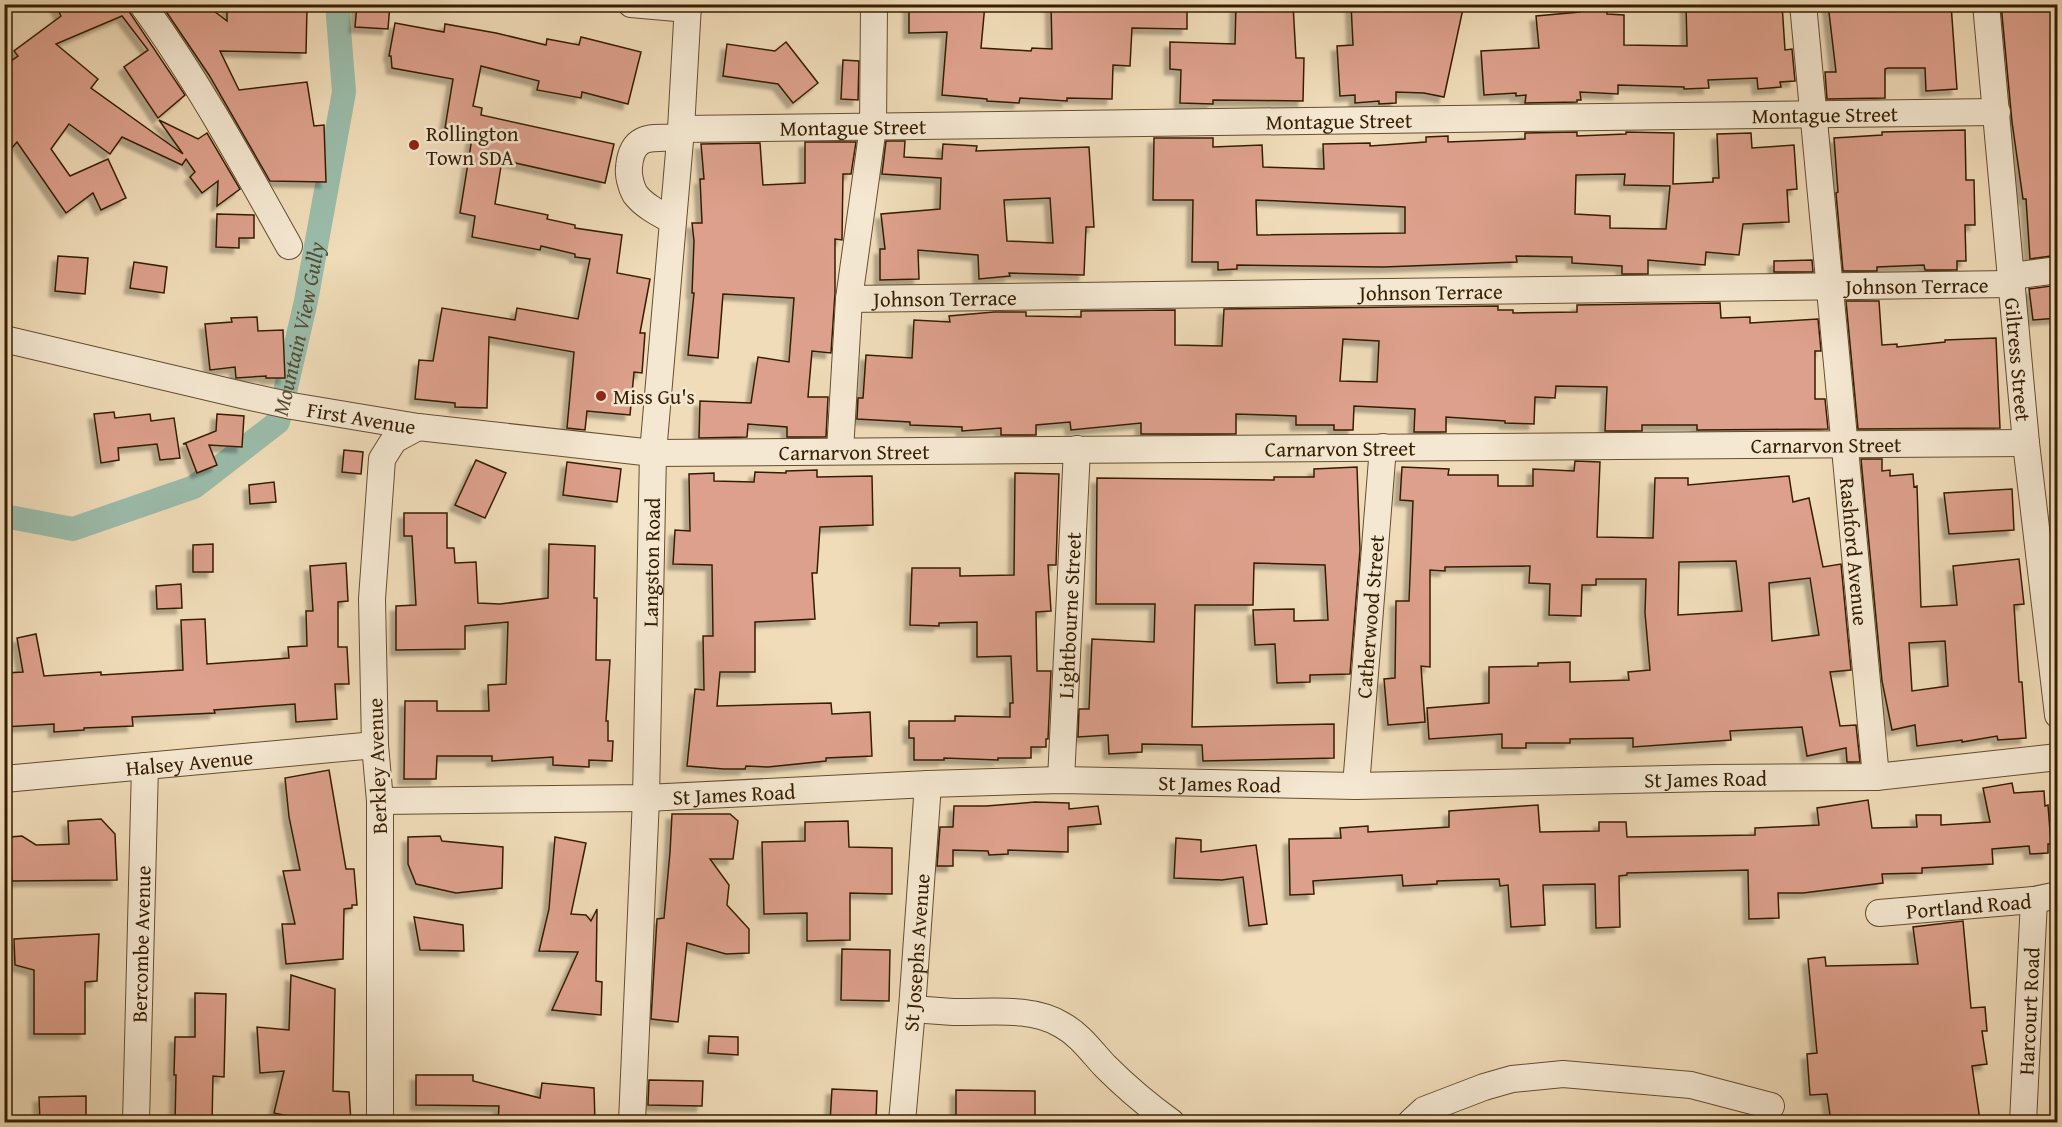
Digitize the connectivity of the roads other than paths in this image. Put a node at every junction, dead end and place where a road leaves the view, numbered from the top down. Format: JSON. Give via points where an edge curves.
{"nodes":[{"id":1,"x":142,"y":4,"type":"edge"},
{"id":2,"x":632,"y":4,"type":"edge"},
{"id":3,"x":874,"y":4,"type":"edge"},
{"id":4,"x":1803,"y":4,"type":"edge"},
{"id":5,"x":1986,"y":4,"type":"edge"},
{"id":6,"x":688,"y":7,"type":"edge"},
{"id":7,"x":1997,"y":112,"type":"junction"},
{"id":8,"x":1814,"y":115,"type":"junction"},
{"id":9,"x":873,"y":127,"type":"junction"},
{"id":10,"x":680,"y":134,"type":"junction"},
{"id":11,"x":673,"y":221,"type":"junction"},
{"id":12,"x":289,"y":246,"type":"dead end"},
{"id":13,"x":2058,"y":270,"type":"edge"},
{"id":14,"x":2012,"y":280,"type":"junction"},
{"id":15,"x":1830,"y":286,"type":"junction"},
{"id":16,"x":849,"y":299,"type":"junction"},
{"id":17,"x":4,"y":339,"type":"edge"},
{"id":18,"x":418,"y":427,"type":"junction"},
{"id":19,"x":2026,"y":443,"type":"junction"},
{"id":20,"x":1845,"y":444,"type":"junction"},
{"id":21,"x":1383,"y":447,"type":"junction"},
{"id":22,"x":1077,"y":450,"type":"junction"},
{"id":23,"x":840,"y":452,"type":"junction"},
{"id":24,"x":653,"y":453,"type":"junction"},
{"id":25,"x":2058,"y":715,"type":"edge"},
{"id":26,"x":375,"y":745,"type":"junction"},
{"id":27,"x":2058,"y":757,"type":"edge"},
{"id":28,"x":145,"y":766,"type":"junction"},
{"id":29,"x":1876,"y":777,"type":"junction"},
{"id":30,"x":4,"y":779,"type":"edge"},
{"id":31,"x":1061,"y":780,"type":"junction"},
{"id":32,"x":928,"y":784,"type":"junction"},
{"id":33,"x":1356,"y":786,"type":"junction"},
{"id":34,"x":646,"y":798,"type":"junction"},
{"id":35,"x":380,"y":801,"type":"junction"},
{"id":36,"x":2046,"y":898,"type":"edge"},
{"id":37,"x":1879,"y":913,"type":"dead end"},
{"id":38,"x":912,"y":1009,"type":"junction"},
{"id":39,"x":1771,"y":1106,"type":"dead end"},
{"id":40,"x":136,"y":1122,"type":"edge"},
{"id":41,"x":380,"y":1122,"type":"edge"},
{"id":42,"x":632,"y":1122,"type":"edge"},
{"id":43,"x":902,"y":1122,"type":"edge"},
{"id":44,"x":1171,"y":1122,"type":"edge"},
{"id":45,"x":1411,"y":1122,"type":"edge"},
{"id":46,"x":2024,"y":1122,"type":"edge"}],
"edges":[{"from":1,"to":12,"type":"street","via":[[181,60]]},
{"from":2,"to":6,"type":"street"},
{"from":3,"to":9,"type":"street"},
{"from":4,"to":8,"type":"street","name":"Rashford Avenue"},
{"from":5,"to":7,"type":"street","name":"Giltress Street"},
{"from":6,"to":10,"type":"street","name":"Langston Road"},
{"from":7,"to":8,"type":"street","name":"Montague Street"},
{"from":7,"to":14,"type":"street","name":"Giltress Street"},
{"from":8,"to":9,"type":"street","name":"Montague Street"},
{"from":8,"to":15,"type":"street","name":"Rashford Avenue"},
{"from":9,"to":10,"type":"street","name":"Montague Street"},
{"from":9,"to":16,"type":"street"},
{"from":10,"to":11,"type":"street","name":"Langston Road"},
{"from":10,"to":11,"type":"street","name":"Montague Street","via":[[637,143],[630,151],[628,174],[635,193],[651,209]]},
{"from":11,"to":24,"type":"street","name":"Langston Road"},
{"from":13,"to":14,"type":"street","name":"Johnson Terrace"},
{"from":14,"to":15,"type":"street","name":"Johnson Terrace"},
{"from":14,"to":19,"type":"street","name":"Giltress Street"},
{"from":15,"to":16,"type":"street","name":"Johnson Terrace"},
{"from":15,"to":20,"type":"street","name":"Rashford Avenue"},
{"from":16,"to":23,"type":"street"},
{"from":17,"to":18,"type":"street","name":"First Avenue","via":[[242,395]]},
{"from":18,"to":24,"type":"street","name":"First Avenue"},
{"from":18,"to":26,"type":"street","name":"Berkley Avenue","via":[[394,440],[382,459],[372,599]]},
{"from":19,"to":20,"type":"street","name":"Carnarvon Street"},
{"from":19,"to":25,"type":"street","name":"Giltress Street"},
{"from":20,"to":21,"type":"street","name":"Carnarvon Street"},
{"from":20,"to":29,"type":"street","name":"Rashford Avenue"},
{"from":21,"to":22,"type":"street","name":"Carnarvon Street"},
{"from":21,"to":33,"type":"street","name":"Catherwood Street"},
{"from":22,"to":23,"type":"street","name":"Carnarvon Street"},
{"from":22,"to":31,"type":"street","name":"Lightbourne Street"},
{"from":23,"to":24,"type":"street","name":"Carnarvon Street"},
{"from":24,"to":34,"type":"street","name":"Langston Road"},
{"from":26,"to":28,"type":"street","name":"Halsey Avenue"},
{"from":26,"to":35,"type":"street","name":"Berkley Avenue"},
{"from":27,"to":29,"type":"street","name":"St James Road"},
{"from":28,"to":30,"type":"street","name":"Halsey Avenue"},
{"from":28,"to":40,"type":"street","name":"Bercombe Avenue"},
{"from":29,"to":33,"type":"street","name":"St James Road"},
{"from":31,"to":32,"type":"street","name":"St James Road"},
{"from":31,"to":33,"type":"street","name":"St James Road"},
{"from":32,"to":34,"type":"street","name":"St James Road"},
{"from":32,"to":38,"type":"street","name":"St Josephs Avenue"},
{"from":34,"to":35,"type":"street","name":"St James Road"},
{"from":34,"to":42,"type":"street","name":"Langston Road"},
{"from":35,"to":41,"type":"street","name":"Berkley Avenue"},
{"from":36,"to":37,"type":"street","name":"Portland Road"},
{"from":36,"to":46,"type":"street","name":"Harcourt Road"},
{"from":38,"to":43,"type":"street","name":"St Josephs Avenue"},
{"from":38,"to":44,"type":"street","via":[[1005,1011],[1043,1016],[1062,1024],[1138,1099]]},
{"from":39,"to":45,"type":"street","via":[[1691,1085],[1563,1074],[1512,1079],[1484,1087],[1425,1110]]}]}
